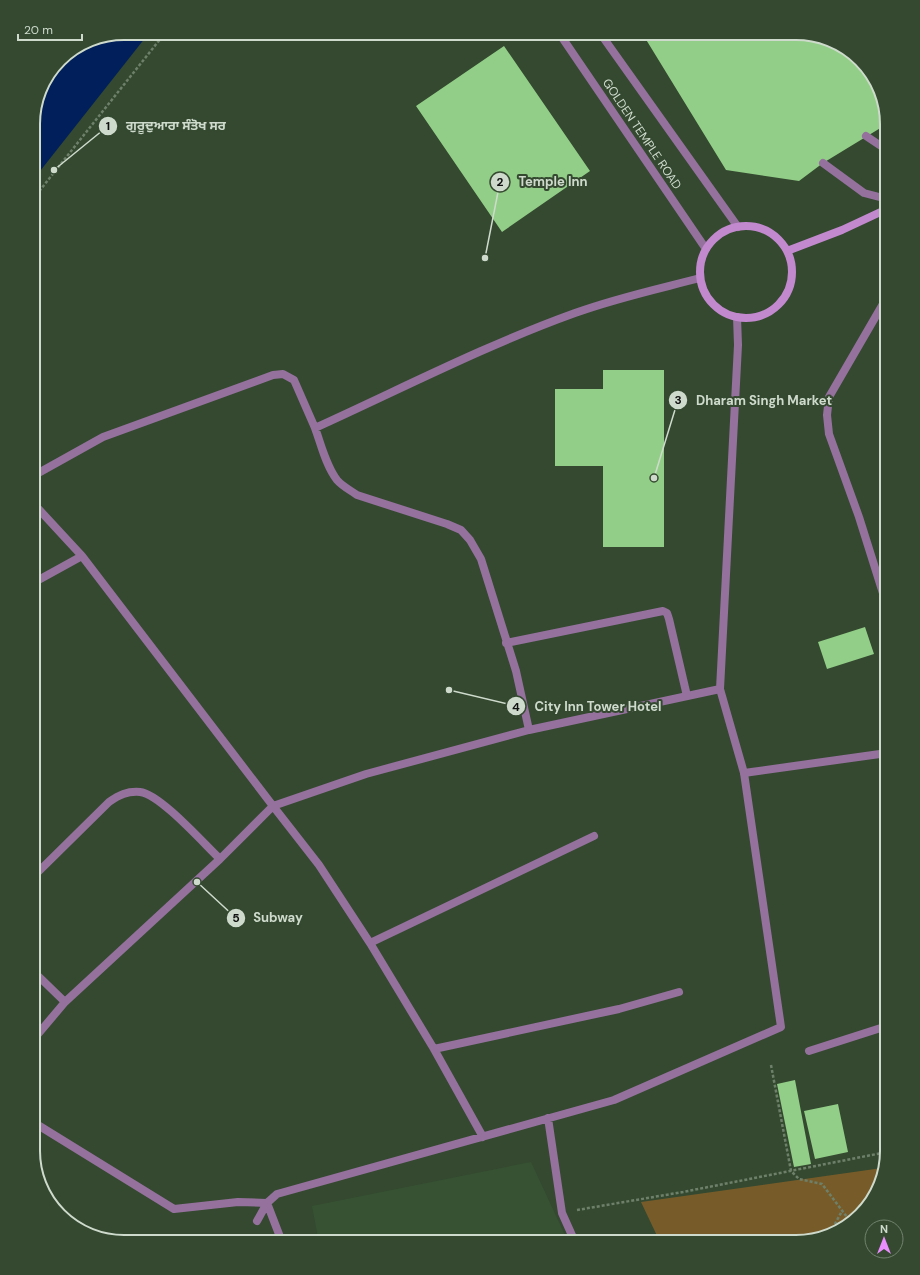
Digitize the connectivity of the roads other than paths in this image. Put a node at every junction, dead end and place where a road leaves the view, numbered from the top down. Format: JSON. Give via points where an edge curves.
{"nodes":[{"id":1,"x":564,"y":40,"type":"edge"},
{"id":2,"x":605,"y":40,"type":"edge"},
{"id":3,"x":866,"y":136,"type":"dead end"},
{"id":4,"x":880,"y":145,"type":"edge"},
{"id":5,"x":823,"y":163,"type":"dead end"},
{"id":6,"x":880,"y":197,"type":"edge"},
{"id":7,"x":880,"y":212,"type":"edge"},
{"id":8,"x":738,"y":227,"type":"junction"},
{"id":9,"x":706,"y":249,"type":"junction"},
{"id":10,"x":787,"y":251,"type":"junction"},
{"id":11,"x":700,"y":278,"type":"junction"},
{"id":12,"x":880,"y":309,"type":"edge"},
{"id":13,"x":738,"y":317,"type":"junction"},
{"id":14,"x":315,"y":428,"type":"junction"},
{"id":15,"x":40,"y":472,"type":"edge"},
{"id":16,"x":40,"y":511,"type":"edge"},
{"id":17,"x":82,"y":556,"type":"junction"},
{"id":18,"x":40,"y":579,"type":"edge"},
{"id":19,"x":880,"y":584,"type":"edge"},
{"id":20,"x":506,"y":643,"type":"junction"},
{"id":21,"x":720,"y":689,"type":"junction"},
{"id":22,"x":687,"y":696,"type":"junction"},
{"id":23,"x":529,"y":730,"type":"junction"},
{"id":24,"x":880,"y":754,"type":"edge"},
{"id":25,"x":744,"y":773,"type":"junction"},
{"id":26,"x":273,"y":806,"type":"junction"},
{"id":27,"x":594,"y":836,"type":"dead end"},
{"id":28,"x":220,"y":859,"type":"junction"},
{"id":29,"x":40,"y":870,"type":"edge"},
{"id":30,"x":370,"y":943,"type":"junction"},
{"id":31,"x":40,"y":978,"type":"edge"},
{"id":32,"x":679,"y":992,"type":"dead end"},
{"id":33,"x":65,"y":1002,"type":"junction"},
{"id":34,"x":880,"y":1028,"type":"edge"},
{"id":35,"x":40,"y":1032,"type":"edge"},
{"id":36,"x":434,"y":1049,"type":"junction"},
{"id":37,"x":809,"y":1051,"type":"dead end"},
{"id":38,"x":548,"y":1118,"type":"junction"},
{"id":39,"x":40,"y":1126,"type":"edge"},
{"id":40,"x":483,"y":1137,"type":"junction"},
{"id":41,"x":267,"y":1203,"type":"junction"},
{"id":42,"x":257,"y":1221,"type":"dead end"},
{"id":43,"x":279,"y":1235,"type":"edge"},
{"id":44,"x":572,"y":1235,"type":"edge"}],
"edges":[{"from":1,"to":9,"type":"street","name":"GOLDEN TEMPLE ROAD"},
{"from":2,"to":8,"type":"street","name":"GOLDEN TEMPLE ROAD"},
{"from":3,"to":4,"type":"street"},
{"from":5,"to":6,"type":"street","via":[[864,193]]},
{"from":7,"to":10,"type":"street"},
{"from":8,"to":9,"type":"street","via":[[720,234]]},
{"from":8,"to":10,"type":"street","via":[[753,226],[767,231],[779,239]]},
{"from":9,"to":11,"type":"street","via":[[701,263]]},
{"from":10,"to":13,"type":"street","via":[[791,279],[786,293],[778,304],[766,313]]},
{"from":11,"to":13,"type":"street","via":[[713,304],[724,312]]},
{"from":11,"to":14,"type":"street","via":[[576,313],[511,338]]},
{"from":12,"to":19,"type":"street","via":[[829,397],[827,415],[829,434]]},
{"from":13,"to":21,"type":"street"},
{"from":14,"to":15,"type":"street","via":[[294,380],[283,374],[273,375],[103,437]]},
{"from":14,"to":20,"type":"street","via":[[331,470],[345,487],[357,495],[447,524],[461,530],[470,540],[481,559]]},
{"from":16,"to":17,"type":"street"},
{"from":17,"to":18,"type":"street"},
{"from":17,"to":26,"type":"street"},
{"from":20,"to":22,"type":"street","via":[[663,611],[669,619]]},
{"from":20,"to":23,"type":"street","via":[[516,671]]},
{"from":21,"to":22,"type":"street"},
{"from":21,"to":25,"type":"street"},
{"from":22,"to":23,"type":"street"},
{"from":23,"to":26,"type":"street","via":[[366,774]]},
{"from":24,"to":25,"type":"street"},
{"from":25,"to":38,"type":"street","via":[[781,1027],[614,1100]]},
{"from":26,"to":28,"type":"street"},
{"from":26,"to":30,"type":"street","via":[[319,864]]},
{"from":27,"to":30,"type":"street"},
{"from":28,"to":29,"type":"street","via":[[159,800],[142,792],[123,793],[109,802]]},
{"from":28,"to":33,"type":"street"},
{"from":30,"to":36,"type":"street"},
{"from":31,"to":33,"type":"street"},
{"from":32,"to":36,"type":"street","via":[[619,1009]]},
{"from":33,"to":35,"type":"street"},
{"from":34,"to":37,"type":"street"},
{"from":36,"to":40,"type":"street"},
{"from":38,"to":40,"type":"street"},
{"from":38,"to":44,"type":"street","via":[[562,1213]]},
{"from":39,"to":41,"type":"street","via":[[174,1209],[238,1202]]},
{"from":40,"to":41,"type":"street","via":[[277,1194]]},
{"from":41,"to":42,"type":"street"},
{"from":41,"to":43,"type":"street"}]}
